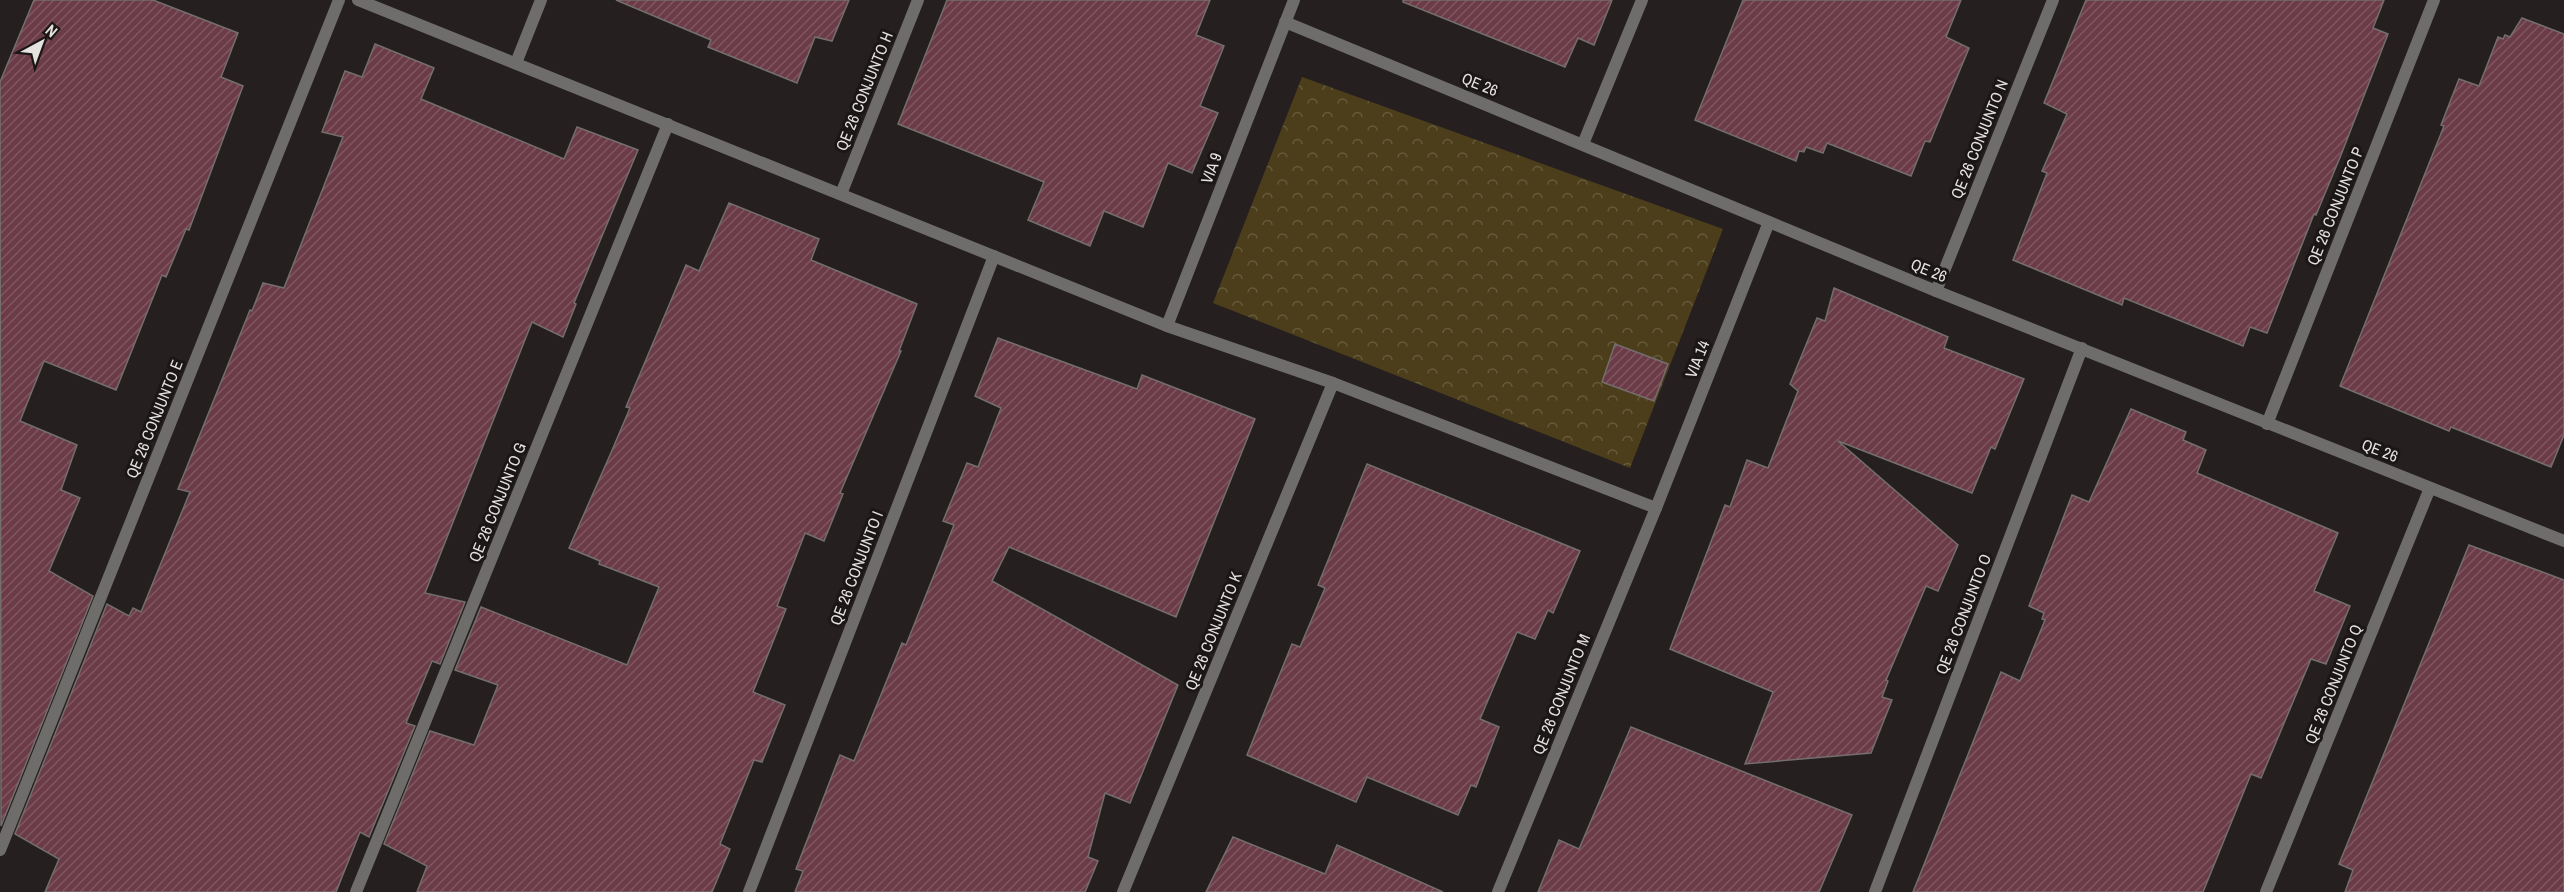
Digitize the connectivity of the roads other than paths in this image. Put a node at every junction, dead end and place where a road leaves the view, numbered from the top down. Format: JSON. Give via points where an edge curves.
{"nodes":[{"id":1,"x":339,"y":0,"type":"edge"},
{"id":2,"x":358,"y":0,"type":"edge"},
{"id":3,"x":541,"y":0,"type":"edge"},
{"id":4,"x":918,"y":0,"type":"edge"},
{"id":5,"x":1294,"y":0,"type":"edge"},
{"id":6,"x":1642,"y":0,"type":"edge"},
{"id":7,"x":2053,"y":0,"type":"edge"},
{"id":8,"x":2434,"y":0,"type":"edge"},
{"id":9,"x":1285,"y":22,"type":"junction"},
{"id":10,"x":516,"y":63,"type":"junction"},
{"id":11,"x":668,"y":124,"type":"junction"},
{"id":12,"x":1583,"y":144,"type":"junction"},
{"id":13,"x":841,"y":194,"type":"junction"},
{"id":14,"x":1769,"y":222,"type":"junction"},
{"id":15,"x":994,"y":256,"type":"junction"},
{"id":16,"x":1936,"y":291,"type":"junction"},
{"id":17,"x":1167,"y":326,"type":"junction"},
{"id":18,"x":2082,"y":348,"type":"junction"},
{"id":19,"x":1333,"y":383,"type":"junction"},
{"id":20,"x":2267,"y":424,"type":"junction"},
{"id":21,"x":2430,"y":488,"type":"junction"},
{"id":22,"x":1656,"y":508,"type":"junction"},
{"id":23,"x":2564,"y":542,"type":"edge"},
{"id":24,"x":0,"y":850,"type":"edge"},
{"id":25,"x":356,"y":892,"type":"edge"},
{"id":26,"x":749,"y":892,"type":"edge"},
{"id":27,"x":1123,"y":892,"type":"edge"},
{"id":28,"x":1498,"y":892,"type":"edge"},
{"id":29,"x":1875,"y":892,"type":"edge"},
{"id":30,"x":2266,"y":892,"type":"edge"}],
"edges":[{"from":1,"to":24,"type":"street","name":"QE 26 CONJUNTO E"},
{"from":2,"to":10,"type":"street"},
{"from":3,"to":10,"type":"street"},
{"from":4,"to":13,"type":"street","name":"QE 26 CONJUNTO H"},
{"from":5,"to":9,"type":"street","name":"VIA 9"},
{"from":6,"to":12,"type":"street"},
{"from":7,"to":16,"type":"street","name":"QE 26 CONJUNTO N"},
{"from":8,"to":20,"type":"street","name":"QE 26 CONJUNTO P"},
{"from":9,"to":12,"type":"street","name":"QE 26"},
{"from":9,"to":17,"type":"street","name":"VIA 9"},
{"from":10,"to":11,"type":"street"},
{"from":11,"to":13,"type":"street"},
{"from":11,"to":25,"type":"street","name":"QE 26 CONJUNTO G"},
{"from":12,"to":14,"type":"street","name":"QE 26"},
{"from":13,"to":15,"type":"street"},
{"from":14,"to":16,"type":"street","name":"QE 26"},
{"from":14,"to":22,"type":"street","name":"VIA 14"},
{"from":15,"to":17,"type":"street"},
{"from":15,"to":26,"type":"street","name":"QE 26 CONJUNTO I"},
{"from":16,"to":18,"type":"street","name":"QE 26"},
{"from":17,"to":19,"type":"street"},
{"from":18,"to":20,"type":"street","name":"QE 26"},
{"from":18,"to":29,"type":"street","name":"QE 26 CONJUNTO O"},
{"from":19,"to":22,"type":"street"},
{"from":19,"to":27,"type":"street","name":"QE 26 CONJUNTO K"},
{"from":20,"to":21,"type":"street","name":"QE 26"},
{"from":21,"to":23,"type":"street","name":"QE 26"},
{"from":21,"to":30,"type":"street","name":"QE 26 CONJUNTO Q"},
{"from":22,"to":28,"type":"street","name":"QE 26 CONJUNTO M"}]}
